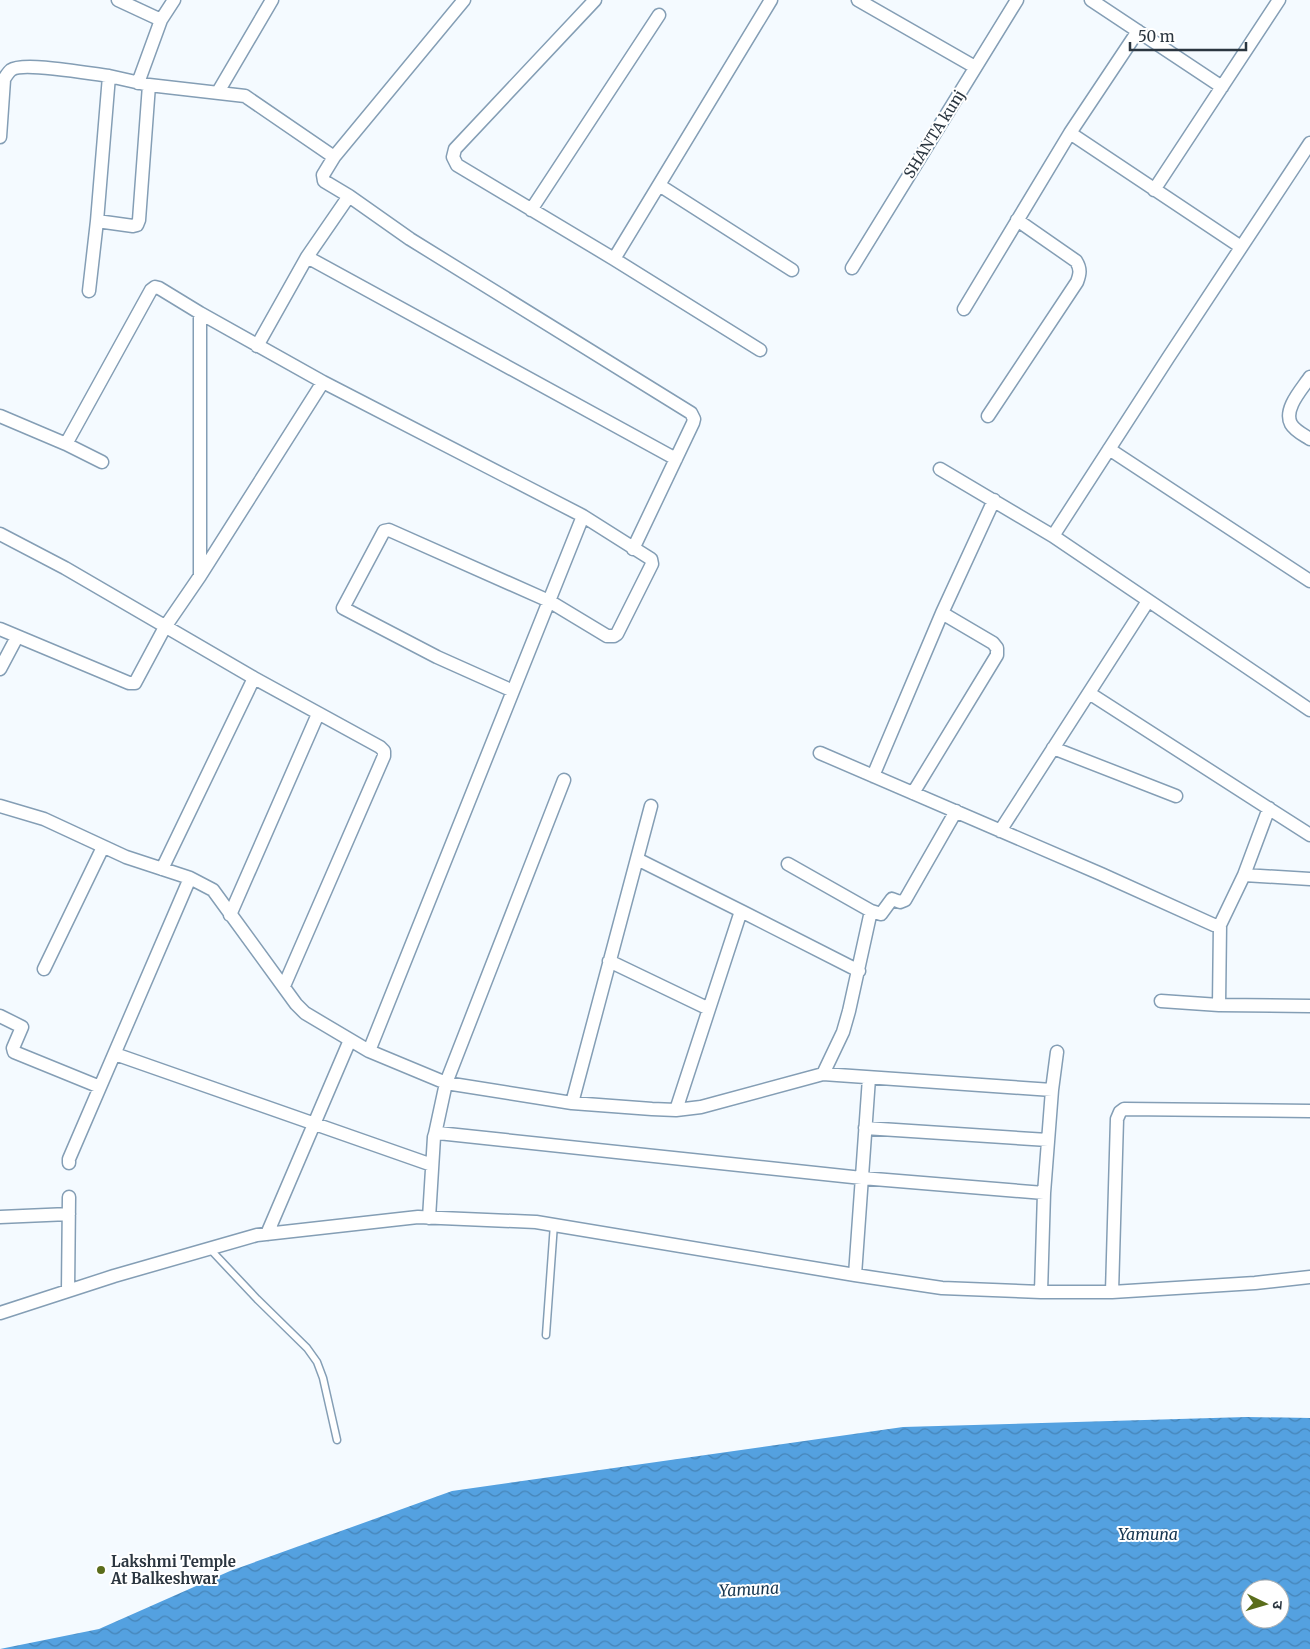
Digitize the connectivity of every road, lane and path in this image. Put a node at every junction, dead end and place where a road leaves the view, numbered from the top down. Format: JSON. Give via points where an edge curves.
{"nodes":[{"id":1,"x":118,"y":0,"type":"edge"},
{"id":2,"x":174,"y":0,"type":"edge"},
{"id":3,"x":272,"y":0,"type":"edge"},
{"id":4,"x":464,"y":0,"type":"edge"},
{"id":5,"x":595,"y":0,"type":"edge"},
{"id":6,"x":771,"y":0,"type":"edge"},
{"id":7,"x":858,"y":0,"type":"edge"},
{"id":8,"x":1016,"y":0,"type":"edge"},
{"id":9,"x":1091,"y":0,"type":"edge"},
{"id":10,"x":1279,"y":0,"type":"edge"},
{"id":11,"x":659,"y":15,"type":"dead end"},
{"id":12,"x":161,"y":20,"type":"junction"},
{"id":13,"x":1138,"y":31,"type":"junction"},
{"id":14,"x":975,"y":67,"type":"junction"},
{"id":15,"x":108,"y":76,"type":"junction"},
{"id":16,"x":2,"y":83,"type":"edge"},
{"id":17,"x":143,"y":84,"type":"junction"},
{"id":18,"x":1222,"y":86,"type":"junction"},
{"id":19,"x":218,"y":92,"type":"junction"},
{"id":20,"x":1070,"y":133,"type":"junction"},
{"id":21,"x":0,"y":137,"type":"edge"},
{"id":22,"x":1310,"y":143,"type":"edge"},
{"id":23,"x":334,"y":157,"type":"junction"},
{"id":24,"x":659,"y":185,"type":"junction"},
{"id":25,"x":1154,"y":190,"type":"junction"},
{"id":26,"x":349,"y":196,"type":"junction"},
{"id":27,"x":531,"y":210,"type":"junction"},
{"id":28,"x":1017,"y":220,"type":"junction"},
{"id":29,"x":97,"y":221,"type":"junction"},
{"id":30,"x":1241,"y":247,"type":"junction"},
{"id":31,"x":306,"y":257,"type":"junction"},
{"id":32,"x":614,"y":259,"type":"junction"},
{"id":33,"x":852,"y":268,"type":"dead end"},
{"id":34,"x":792,"y":270,"type":"dead end"},
{"id":35,"x":89,"y":292,"type":"dead end"},
{"id":36,"x":964,"y":310,"type":"dead end"},
{"id":37,"x":200,"y":313,"type":"junction"},
{"id":38,"x":258,"y":346,"type":"junction"},
{"id":39,"x":760,"y":350,"type":"dead end"},
{"id":40,"x":1310,"y":377,"type":"edge"},
{"id":41,"x":323,"y":382,"type":"junction"},
{"id":42,"x":0,"y":416,"type":"edge"},
{"id":43,"x":988,"y":416,"type":"dead end"},
{"id":44,"x":1310,"y":439,"type":"edge"},
{"id":45,"x":66,"y":444,"type":"junction"},
{"id":46,"x":1109,"y":449,"type":"junction"},
{"id":47,"x":676,"y":459,"type":"junction"},
{"id":48,"x":102,"y":462,"type":"dead end"},
{"id":49,"x":940,"y":469,"type":"dead end"},
{"id":50,"x":994,"y":500,"type":"junction"},
{"id":51,"x":583,"y":516,"type":"junction"},
{"id":52,"x":0,"y":534,"type":"edge"},
{"id":53,"x":1053,"y":536,"type":"junction"},
{"id":54,"x":633,"y":549,"type":"junction"},
{"id":55,"x":200,"y":576,"type":"junction"},
{"id":56,"x":1310,"y":581,"type":"edge"},
{"id":57,"x":549,"y":601,"type":"junction"},
{"id":58,"x":1148,"y":601,"type":"junction"},
{"id":59,"x":942,"y":613,"type":"junction"},
{"id":60,"x":164,"y":627,"type":"junction"},
{"id":61,"x":0,"y":629,"type":"edge"},
{"id":62,"x":17,"y":636,"type":"junction"},
{"id":63,"x":0,"y":669,"type":"edge"},
{"id":64,"x":254,"y":678,"type":"junction"},
{"id":65,"x":513,"y":691,"type":"junction"},
{"id":66,"x":1089,"y":693,"type":"junction"},
{"id":67,"x":1310,"y":710,"type":"edge"},
{"id":68,"x":318,"y":714,"type":"junction"},
{"id":69,"x":1054,"y":748,"type":"junction"},
{"id":70,"x":820,"y":753,"type":"dead end"},
{"id":71,"x":873,"y":776,"type":"junction"},
{"id":72,"x":564,"y":780,"type":"dead end"},
{"id":73,"x":913,"y":793,"type":"junction"},
{"id":74,"x":1176,"y":796,"type":"dead end"},
{"id":75,"x":0,"y":806,"type":"edge"},
{"id":76,"x":651,"y":806,"type":"dead end"},
{"id":77,"x":1269,"y":808,"type":"junction"},
{"id":78,"x":956,"y":811,"type":"junction"},
{"id":79,"x":1000,"y":831,"type":"junction"},
{"id":80,"x":1310,"y":835,"type":"edge"},
{"id":81,"x":103,"y":847,"type":"junction"},
{"id":82,"x":636,"y":859,"type":"junction"},
{"id":83,"x":788,"y":864,"type":"dead end"},
{"id":84,"x":162,"y":869,"type":"junction"},
{"id":85,"x":1244,"y":875,"type":"junction"},
{"id":86,"x":190,"y":878,"type":"junction"},
{"id":87,"x":1310,"y":879,"type":"edge"},
{"id":88,"x":741,"y":911,"type":"junction"},
{"id":89,"x":871,"y":911,"type":"junction"},
{"id":90,"x":230,"y":915,"type":"junction"},
{"id":91,"x":1220,"y":925,"type":"junction"},
{"id":92,"x":609,"y":962,"type":"junction"},
{"id":93,"x":44,"y":970,"type":"dead end"},
{"id":94,"x":859,"y":971,"type":"junction"},
{"id":95,"x":284,"y":986,"type":"junction"},
{"id":96,"x":1161,"y":1001,"type":"dead end"},
{"id":97,"x":1219,"y":1005,"type":"junction"},
{"id":98,"x":1310,"y":1006,"type":"edge"},
{"id":99,"x":709,"y":1009,"type":"junction"},
{"id":100,"x":0,"y":1016,"type":"edge"},
{"id":101,"x":350,"y":1040,"type":"junction"},
{"id":102,"x":369,"y":1051,"type":"junction"},
{"id":103,"x":1057,"y":1052,"type":"dead end"},
{"id":104,"x":115,"y":1054,"type":"junction"},
{"id":105,"x":823,"y":1074,"type":"junction"},
{"id":106,"x":868,"y":1078,"type":"junction"},
{"id":107,"x":446,"y":1083,"type":"junction"},
{"id":108,"x":100,"y":1087,"type":"junction"},
{"id":109,"x":1052,"y":1090,"type":"junction"},
{"id":110,"x":572,"y":1103,"type":"junction"},
{"id":111,"x":676,"y":1110,"type":"junction"},
{"id":112,"x":1310,"y":1111,"type":"edge"},
{"id":113,"x":314,"y":1122,"type":"junction"},
{"id":114,"x":865,"y":1128,"type":"junction"},
{"id":115,"x":435,"y":1134,"type":"junction"},
{"id":116,"x":1048,"y":1140,"type":"junction"},
{"id":117,"x":69,"y":1164,"type":"dead end"},
{"id":118,"x":432,"y":1165,"type":"junction"},
{"id":119,"x":862,"y":1178,"type":"junction"},
{"id":120,"x":1044,"y":1193,"type":"junction"},
{"id":121,"x":69,"y":1197,"type":"dead end"},
{"id":122,"x":69,"y":1214,"type":"junction"},
{"id":123,"x":0,"y":1218,"type":"edge"},
{"id":124,"x":429,"y":1218,"type":"junction"},
{"id":125,"x":554,"y":1224,"type":"junction"},
{"id":126,"x":267,"y":1234,"type":"junction"},
{"id":127,"x":210,"y":1249,"type":"junction"},
{"id":128,"x":855,"y":1275,"type":"junction"},
{"id":129,"x":1310,"y":1277,"type":"edge"},
{"id":130,"x":68,"y":1291,"type":"junction"},
{"id":131,"x":1041,"y":1292,"type":"junction"},
{"id":132,"x":1112,"y":1292,"type":"junction"},
{"id":133,"x":0,"y":1313,"type":"edge"},
{"id":134,"x":546,"y":1335,"type":"dead end"},
{"id":135,"x":337,"y":1440,"type":"dead end"}],
"edges":[{"from":1,"to":12,"type":"street"},
{"from":2,"to":12,"type":"street"},
{"from":3,"to":19,"type":"street"},
{"from":4,"to":23,"type":"street"},
{"from":5,"to":27,"type":"street","via":[[455,149],[453,157],[457,165]]},
{"from":6,"to":24,"type":"street"},
{"from":7,"to":14,"type":"street"},
{"from":8,"to":14,"type":"street","name":"SHANTA kunj"},
{"from":9,"to":13,"type":"street"},
{"from":10,"to":18,"type":"street"},
{"from":11,"to":27,"type":"street"},
{"from":12,"to":17,"type":"street"},
{"from":13,"to":18,"type":"street"},
{"from":13,"to":20,"type":"street"},
{"from":14,"to":33,"type":"street","name":"SHANTA kunj"},
{"from":15,"to":16,"type":"street","via":[[17,67]]},
{"from":15,"to":17,"type":"street"},
{"from":15,"to":29,"type":"street"},
{"from":16,"to":21,"type":"street"},
{"from":17,"to":19,"type":"street"},
{"from":17,"to":29,"type":"street","via":[[139,220],[133,226]]},
{"from":18,"to":25,"type":"street"},
{"from":19,"to":23,"type":"street","via":[[245,96]]},
{"from":20,"to":25,"type":"street"},
{"from":20,"to":28,"type":"street"},
{"from":22,"to":30,"type":"street"},
{"from":23,"to":26,"type":"street","via":[[323,175],[324,181]]},
{"from":24,"to":32,"type":"street"},
{"from":24,"to":34,"type":"street"},
{"from":25,"to":30,"type":"street"},
{"from":26,"to":31,"type":"street"},
{"from":26,"to":47,"type":"street","via":[[410,239],[690,413],[693,423]]},
{"from":27,"to":32,"type":"street"},
{"from":28,"to":36,"type":"street"},
{"from":28,"to":43,"type":"street","via":[[1076,261],[1080,275]]},
{"from":29,"to":35,"type":"street"},
{"from":30,"to":46,"type":"street"},
{"from":31,"to":38,"type":"street"},
{"from":31,"to":47,"type":"street"},
{"from":32,"to":39,"type":"street"},
{"from":37,"to":38,"type":"street"},
{"from":37,"to":45,"type":"street","via":[[159,288],[151,290]]},
{"from":37,"to":55,"type":"street"},
{"from":38,"to":41,"type":"street"},
{"from":40,"to":44,"type":"street","via":[[1292,404],[1289,418],[1291,425]]},
{"from":41,"to":51,"type":"street"},
{"from":41,"to":55,"type":"street"},
{"from":42,"to":45,"type":"street"},
{"from":45,"to":48,"type":"street"},
{"from":46,"to":53,"type":"street"},
{"from":46,"to":56,"type":"street"},
{"from":47,"to":54,"type":"street"},
{"from":49,"to":50,"type":"street"},
{"from":50,"to":53,"type":"street"},
{"from":50,"to":59,"type":"street"},
{"from":51,"to":54,"type":"street"},
{"from":51,"to":57,"type":"street"},
{"from":52,"to":60,"type":"street"},
{"from":53,"to":58,"type":"street"},
{"from":54,"to":57,"type":"street","via":[[651,559],[652,564],[614,636],[607,636]]},
{"from":55,"to":60,"type":"street"},
{"from":57,"to":65,"type":"street"},
{"from":57,"to":65,"type":"street","via":[[386,530],[344,606],[345,610],[437,657]]},
{"from":58,"to":66,"type":"street"},
{"from":58,"to":67,"type":"street"},
{"from":59,"to":71,"type":"street"},
{"from":59,"to":73,"type":"street","via":[[992,643],[997,648],[997,655]]},
{"from":60,"to":62,"type":"street","via":[[135,683]]},
{"from":60,"to":64,"type":"street"},
{"from":61,"to":62,"type":"street"},
{"from":62,"to":63,"type":"street"},
{"from":64,"to":68,"type":"street"},
{"from":64,"to":84,"type":"street"},
{"from":65,"to":102,"type":"street"},
{"from":66,"to":69,"type":"street"},
{"from":66,"to":77,"type":"street"},
{"from":68,"to":90,"type":"street"},
{"from":68,"to":95,"type":"street","via":[[380,747],[384,756]]},
{"from":69,"to":74,"type":"street"},
{"from":69,"to":79,"type":"street"},
{"from":70,"to":71,"type":"street"},
{"from":71,"to":73,"type":"street"},
{"from":72,"to":107,"type":"street"},
{"from":73,"to":78,"type":"street"},
{"from":75,"to":81,"type":"street","via":[[44,819]]},
{"from":76,"to":82,"type":"street"},
{"from":77,"to":80,"type":"street"},
{"from":77,"to":85,"type":"street"},
{"from":78,"to":79,"type":"street"},
{"from":78,"to":89,"type":"street","via":[[905,900],[892,899],[881,914]]},
{"from":79,"to":91,"type":"street"},
{"from":81,"to":84,"type":"street"},
{"from":81,"to":93,"type":"street"},
{"from":82,"to":88,"type":"street"},
{"from":82,"to":92,"type":"street"},
{"from":83,"to":89,"type":"street"},
{"from":84,"to":86,"type":"street"},
{"from":85,"to":87,"type":"street"},
{"from":85,"to":91,"type":"street"},
{"from":86,"to":90,"type":"street","via":[[213,890]]},
{"from":86,"to":104,"type":"street"},
{"from":88,"to":94,"type":"street"},
{"from":88,"to":99,"type":"street"},
{"from":89,"to":94,"type":"street"},
{"from":90,"to":95,"type":"street"},
{"from":91,"to":97,"type":"street"},
{"from":92,"to":99,"type":"street"},
{"from":92,"to":110,"type":"street"},
{"from":94,"to":105,"type":"street","via":[[843,1032]]},
{"from":95,"to":101,"type":"street","via":[[305,1013]]},
{"from":96,"to":97,"type":"street"},
{"from":97,"to":98,"type":"street"},
{"from":99,"to":111,"type":"street"},
{"from":100,"to":108,"type":"street","via":[[22,1027],[12,1048],[14,1052]]},
{"from":101,"to":102,"type":"street"},
{"from":101,"to":113,"type":"street"},
{"from":102,"to":107,"type":"street"},
{"from":103,"to":109,"type":"street"},
{"from":104,"to":108,"type":"street"},
{"from":104,"to":113,"type":"street"},
{"from":105,"to":106,"type":"street"},
{"from":105,"to":111,"type":"street","via":[[725,1102]]},
{"from":106,"to":109,"type":"street"},
{"from":106,"to":114,"type":"street"},
{"from":107,"to":110,"type":"street"},
{"from":107,"to":115,"type":"street"},
{"from":108,"to":117,"type":"street"},
{"from":109,"to":116,"type":"street"},
{"from":110,"to":111,"type":"street"},
{"from":112,"to":132,"type":"street","via":[[1124,1109],[1120,1112]]},
{"from":113,"to":118,"type":"street"},
{"from":113,"to":126,"type":"street"},
{"from":114,"to":116,"type":"street"},
{"from":114,"to":119,"type":"street"},
{"from":115,"to":118,"type":"street"},
{"from":115,"to":119,"type":"street"},
{"from":116,"to":120,"type":"street"},
{"from":118,"to":124,"type":"street"},
{"from":119,"to":120,"type":"street"},
{"from":119,"to":128,"type":"street"},
{"from":120,"to":131,"type":"street"},
{"from":121,"to":122,"type":"street"},
{"from":122,"to":123,"type":"street"},
{"from":122,"to":130,"type":"street"},
{"from":124,"to":125,"type":"street"},
{"from":124,"to":126,"type":"street"},
{"from":125,"to":128,"type":"street"},
{"from":125,"to":134,"type":"lane"},
{"from":126,"to":127,"type":"street"},
{"from":127,"to":130,"type":"street"},
{"from":127,"to":135,"type":"lane","via":[[317,1362]]},
{"from":128,"to":131,"type":"street","via":[[942,1288]]},
{"from":129,"to":132,"type":"street"},
{"from":130,"to":133,"type":"street"},
{"from":131,"to":132,"type":"street"}]}
